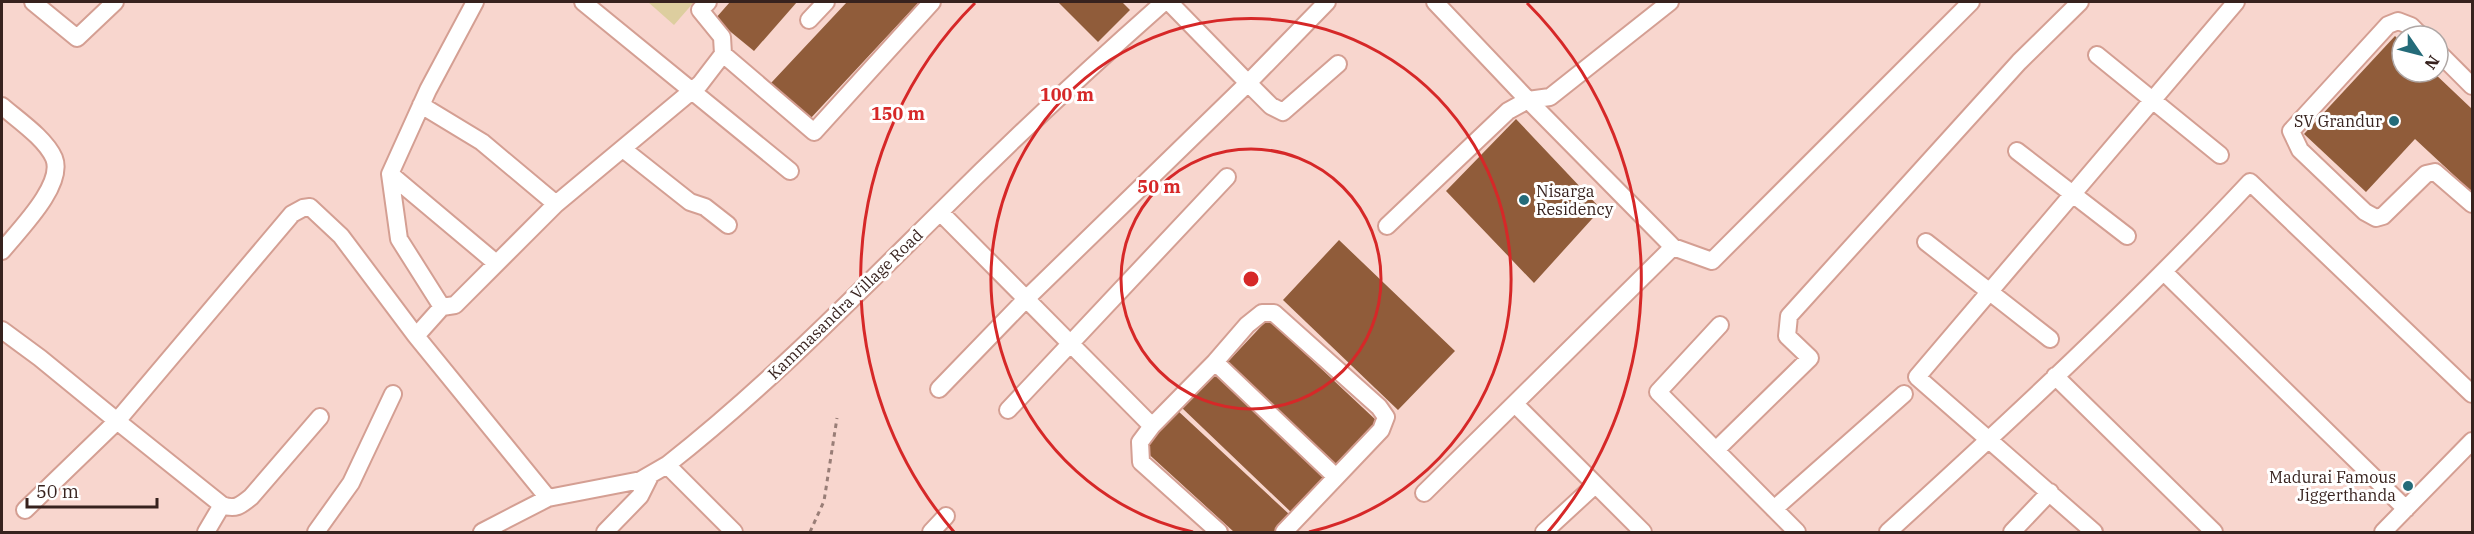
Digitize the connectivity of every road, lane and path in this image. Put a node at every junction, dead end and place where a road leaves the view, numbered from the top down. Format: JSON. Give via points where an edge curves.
{"nodes":[{"id":1,"x":33,"y":2,"type":"edge"},
{"id":2,"x":115,"y":2,"type":"edge"},
{"id":3,"x":475,"y":2,"type":"edge"},
{"id":4,"x":583,"y":2,"type":"edge"},
{"id":5,"x":708,"y":2,"type":"edge"},
{"id":6,"x":826,"y":2,"type":"edge"},
{"id":7,"x":932,"y":2,"type":"edge"},
{"id":8,"x":1164,"y":2,"type":"edge"},
{"id":9,"x":1169,"y":2,"type":"edge"},
{"id":10,"x":1327,"y":2,"type":"edge"},
{"id":11,"x":1434,"y":2,"type":"edge"},
{"id":12,"x":1670,"y":2,"type":"edge"},
{"id":13,"x":1971,"y":2,"type":"edge"},
{"id":14,"x":2080,"y":2,"type":"edge"},
{"id":15,"x":2236,"y":2,"type":"edge"},
{"id":16,"x":809,"y":20,"type":"dead end"},
{"id":17,"x":2390,"y":24,"type":"edge"},
{"id":18,"x":2390,"y":24,"type":"edge"},
{"id":19,"x":2406,"y":24,"type":"edge"},
{"id":20,"x":723,"y":54,"type":"junction"},
{"id":21,"x":2097,"y":55,"type":"dead end"},
{"id":22,"x":1338,"y":64,"type":"dead end"},
{"id":23,"x":2450,"y":64,"type":"edge"},
{"id":24,"x":1248,"y":83,"type":"junction"},
{"id":25,"x":2472,"y":86,"type":"edge"},
{"id":26,"x":693,"y":91,"type":"junction"},
{"id":27,"x":1528,"y":100,"type":"junction"},
{"id":28,"x":2152,"y":102,"type":"junction"},
{"id":29,"x":421,"y":105,"type":"junction"},
{"id":30,"x":2,"y":106,"type":"edge"},
{"id":31,"x":623,"y":149,"type":"junction"},
{"id":32,"x":2017,"y":151,"type":"dead end"},
{"id":33,"x":2220,"y":155,"type":"dead end"},
{"id":34,"x":790,"y":171,"type":"dead end"},
{"id":35,"x":390,"y":174,"type":"junction"},
{"id":36,"x":1227,"y":177,"type":"dead end"},
{"id":37,"x":2074,"y":196,"type":"junction"},
{"id":38,"x":556,"y":204,"type":"junction"},
{"id":39,"x":2472,"y":204,"type":"edge"},
{"id":40,"x":940,"y":212,"type":"junction"},
{"id":41,"x":728,"y":225,"type":"dead end"},
{"id":42,"x":1387,"y":226,"type":"dead end"},
{"id":43,"x":2127,"y":236,"type":"dead end"},
{"id":44,"x":1926,"y":242,"type":"dead end"},
{"id":45,"x":1673,"y":247,"type":"junction"},
{"id":46,"x":2,"y":251,"type":"edge"},
{"id":47,"x":496,"y":263,"type":"junction"},
{"id":48,"x":2165,"y":273,"type":"junction"},
{"id":49,"x":1991,"y":292,"type":"junction"},
{"id":50,"x":1027,"y":298,"type":"junction"},
{"id":51,"x":442,"y":307,"type":"junction"},
{"id":52,"x":1720,"y":325,"type":"dead end"},
{"id":53,"x":2,"y":330,"type":"edge"},
{"id":54,"x":416,"y":336,"type":"junction"},
{"id":55,"x":2050,"y":339,"type":"dead end"},
{"id":56,"x":1071,"y":343,"type":"junction"},
{"id":57,"x":1215,"y":362,"type":"junction"},
{"id":58,"x":2055,"y":376,"type":"junction"},
{"id":59,"x":939,"y":389,"type":"dead end"},
{"id":60,"x":393,"y":394,"type":"dead end"},
{"id":61,"x":1904,"y":394,"type":"dead end"},
{"id":62,"x":2472,"y":394,"type":"edge"},
{"id":63,"x":1515,"y":404,"type":"junction"},
{"id":64,"x":1008,"y":410,"type":"dead end"},
{"id":65,"x":320,"y":417,"type":"dead end"},
{"id":66,"x":837,"y":418,"type":"dead end"},
{"id":67,"x":117,"y":421,"type":"junction"},
{"id":68,"x":1152,"y":426,"type":"junction"},
{"id":69,"x":1989,"y":440,"type":"junction"},
{"id":70,"x":2472,"y":441,"type":"edge"},
{"id":71,"x":1716,"y":450,"type":"junction"},
{"id":72,"x":667,"y":465,"type":"junction"},
{"id":73,"x":650,"y":476,"type":"junction"},
{"id":74,"x":1336,"y":477,"type":"junction"},
{"id":75,"x":1595,"y":485,"type":"junction"},
{"id":76,"x":2050,"y":492,"type":"junction"},
{"id":77,"x":1424,"y":494,"type":"dead end"},
{"id":78,"x":548,"y":498,"type":"junction"},
{"id":79,"x":222,"y":505,"type":"junction"},
{"id":80,"x":1774,"y":509,"type":"junction"},
{"id":81,"x":2406,"y":509,"type":"junction"},
{"id":82,"x":25,"y":510,"type":"dead end"},
{"id":83,"x":946,"y":516,"type":"dead end"},
{"id":84,"x":206,"y":532,"type":"edge"},
{"id":85,"x":316,"y":532,"type":"edge"},
{"id":86,"x":482,"y":532,"type":"edge"},
{"id":87,"x":605,"y":532,"type":"edge"},
{"id":88,"x":734,"y":532,"type":"edge"},
{"id":89,"x":810,"y":532,"type":"edge"},
{"id":90,"x":931,"y":532,"type":"edge"},
{"id":91,"x":1219,"y":532,"type":"edge"},
{"id":92,"x":1284,"y":532,"type":"edge"},
{"id":93,"x":1544,"y":532,"type":"edge"},
{"id":94,"x":1643,"y":532,"type":"edge"},
{"id":95,"x":1797,"y":532,"type":"edge"},
{"id":96,"x":1888,"y":532,"type":"edge"},
{"id":97,"x":2012,"y":532,"type":"edge"},
{"id":98,"x":2094,"y":532,"type":"edge"},
{"id":99,"x":2214,"y":532,"type":"edge"},
{"id":100,"x":2383,"y":532,"type":"edge"}],
"edges":[{"from":1,"to":2,"type":"street","via":[[77,38]]},
{"from":3,"to":29,"type":"street"},
{"from":4,"to":26,"type":"street"},
{"from":5,"to":20,"type":"street","via":[[700,10],[722,37]]},
{"from":6,"to":16,"type":"street"},
{"from":7,"to":20,"type":"street","via":[[814,132]]},
{"from":8,"to":40,"type":"street","name":"Kammasandra Village Road","via":[[1103,55]]},
{"from":9,"to":24,"type":"street"},
{"from":10,"to":24,"type":"street"},
{"from":11,"to":27,"type":"street"},
{"from":12,"to":27,"type":"street","via":[[1550,97]]},
{"from":13,"to":45,"type":"street","via":[[1712,261]]},
{"from":14,"to":71,"type":"street","via":[[2019,62],[1789,316],[1787,336],[1810,358]]},
{"from":15,"to":28,"type":"street"},
{"from":17,"to":39,"type":"street","via":[[2291,131],[2300,150],[2376,218],[2384,216],[2426,174],[2434,172]]},
{"from":18,"to":19,"type":"street"},
{"from":20,"to":26,"type":"street"},
{"from":21,"to":28,"type":"street"},
{"from":22,"to":24,"type":"street","via":[[1283,112],[1271,106]]},
{"from":23,"to":25,"type":"street"},
{"from":24,"to":50,"type":"street"},
{"from":26,"to":31,"type":"street"},
{"from":26,"to":34,"type":"street"},
{"from":27,"to":42,"type":"street","via":[[1508,111]]},
{"from":27,"to":45,"type":"street"},
{"from":28,"to":33,"type":"street"},
{"from":28,"to":37,"type":"street"},
{"from":29,"to":35,"type":"street"},
{"from":29,"to":38,"type":"street","via":[[482,142]]},
{"from":30,"to":46,"type":"street","via":[[44,145],[56,164],[55,180],[48,193]]},
{"from":31,"to":38,"type":"street"},
{"from":31,"to":41,"type":"street","via":[[690,202],[705,207]]},
{"from":32,"to":37,"type":"street"},
{"from":35,"to":47,"type":"street"},
{"from":35,"to":51,"type":"street","via":[[399,239]]},
{"from":36,"to":56,"type":"street"},
{"from":37,"to":43,"type":"street"},
{"from":37,"to":49,"type":"street"},
{"from":38,"to":47,"type":"street"},
{"from":40,"to":50,"type":"street"},
{"from":40,"to":72,"type":"street","name":"Kammasandra Village Road","via":[[825,328]]},
{"from":44,"to":49,"type":"street"},
{"from":45,"to":63,"type":"street"},
{"from":47,"to":51,"type":"street","via":[[455,305]]},
{"from":48,"to":58,"type":"street"},
{"from":48,"to":62,"type":"street","via":[[2250,182]]},
{"from":48,"to":81,"type":"street"},
{"from":49,"to":55,"type":"street"},
{"from":49,"to":69,"type":"street","via":[[1917,377]]},
{"from":50,"to":56,"type":"street"},
{"from":50,"to":59,"type":"street"},
{"from":51,"to":54,"type":"street"},
{"from":52,"to":71,"type":"street","via":[[1658,392]]},
{"from":53,"to":67,"type":"street"},
{"from":54,"to":67,"type":"street","via":[[342,236],[320,213],[303,208],[292,214]]},
{"from":54,"to":78,"type":"street"},
{"from":56,"to":64,"type":"street"},
{"from":56,"to":68,"type":"street"},
{"from":57,"to":68,"type":"street"},
{"from":57,"to":74,"type":"street"},
{"from":57,"to":74,"type":"street","via":[[1247,325],[1262,314],[1274,313],[1379,408],[1386,417],[1381,430]]},
{"from":58,"to":69,"type":"street"},
{"from":58,"to":99,"type":"street"},
{"from":60,"to":85,"type":"street","via":[[351,483]]},
{"from":61,"to":80,"type":"street"},
{"from":63,"to":75,"type":"street"},
{"from":63,"to":77,"type":"street"},
{"from":65,"to":79,"type":"street","via":[[251,497],[232,509]]},
{"from":66,"to":89,"type":"path","via":[[824,501]]},
{"from":67,"to":79,"type":"street"},
{"from":67,"to":82,"type":"street"},
{"from":68,"to":91,"type":"street","via":[[1140,442],[1141,462]]},
{"from":69,"to":76,"type":"street"},
{"from":69,"to":96,"type":"street"},
{"from":70,"to":81,"type":"street"},
{"from":71,"to":80,"type":"street"},
{"from":72,"to":73,"type":"street","name":"Kammasandra Village Road"},
{"from":72,"to":88,"type":"street"},
{"from":73,"to":78,"type":"street","name":"Kammasandra Village Road"},
{"from":73,"to":87,"type":"street","via":[[640,496]]},
{"from":74,"to":92,"type":"street"},
{"from":75,"to":93,"type":"street"},
{"from":75,"to":94,"type":"street"},
{"from":76,"to":97,"type":"street"},
{"from":76,"to":98,"type":"street"},
{"from":78,"to":86,"type":"street","name":"Kammasandra Village Road"},
{"from":79,"to":84,"type":"street"},
{"from":80,"to":95,"type":"street"},
{"from":81,"to":100,"type":"street"},
{"from":83,"to":90,"type":"street"}]}
